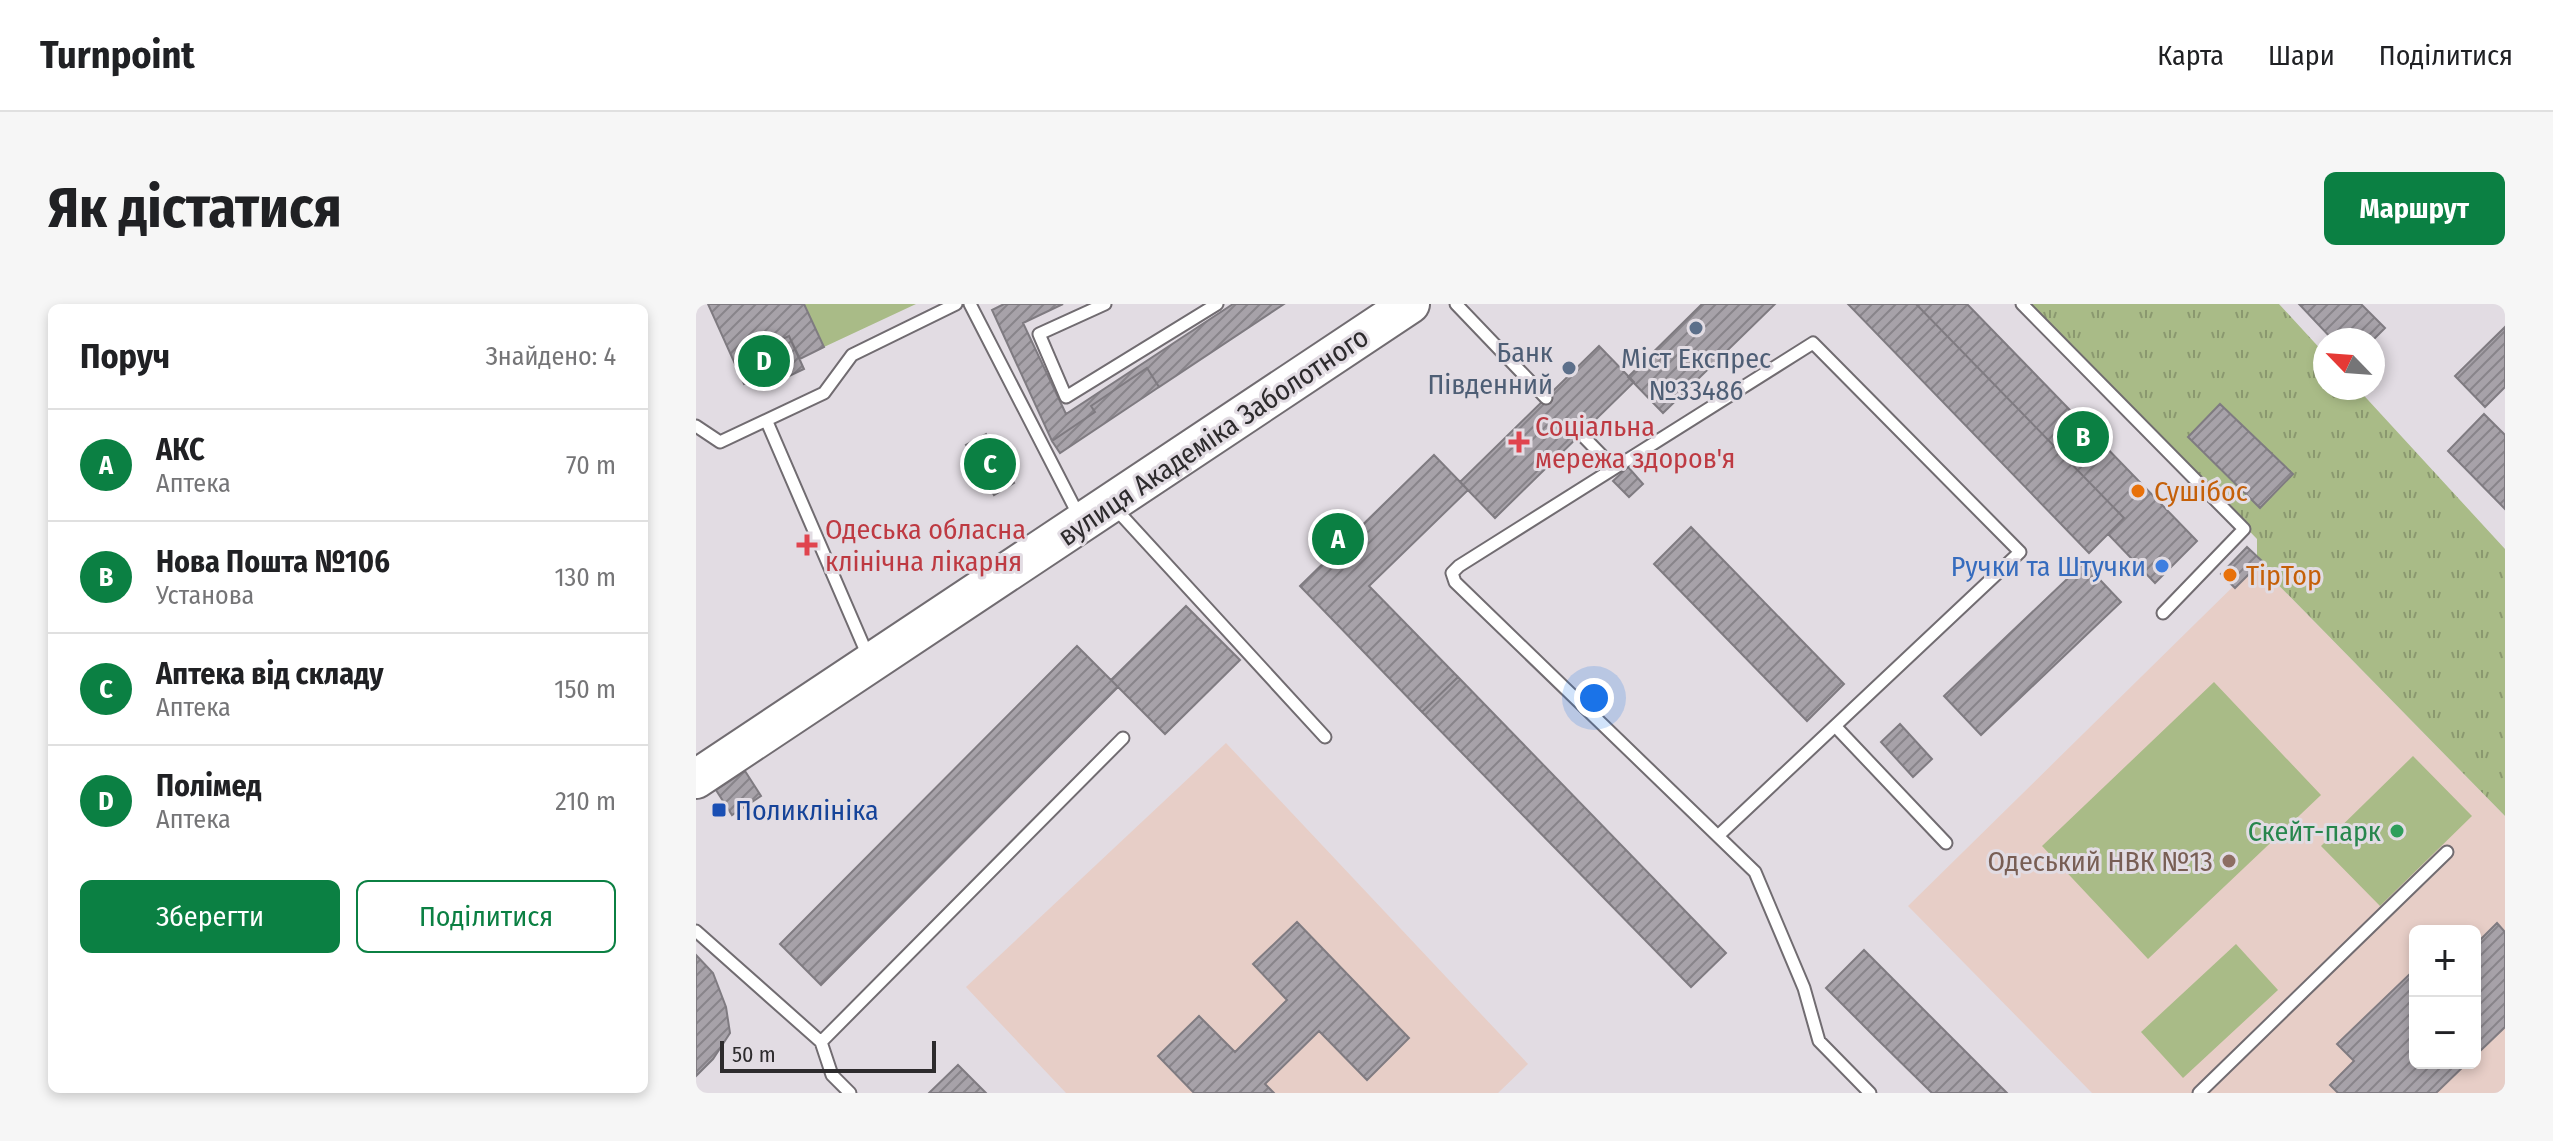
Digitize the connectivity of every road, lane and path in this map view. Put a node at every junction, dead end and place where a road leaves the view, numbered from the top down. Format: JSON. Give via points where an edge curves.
{"nodes":[{"id":1,"x":956,"y":304,"type":"edge"},
{"id":2,"x":970,"y":304,"type":"edge"},
{"id":3,"x":1105,"y":304,"type":"edge"},
{"id":4,"x":1217,"y":304,"type":"edge"},
{"id":5,"x":1410,"y":304,"type":"edge"},
{"id":6,"x":1456,"y":304,"type":"edge"},
{"id":7,"x":2022,"y":304,"type":"edge"},
{"id":8,"x":1546,"y":398,"type":"dead end"},
{"id":9,"x":767,"y":422,"type":"junction"},
{"id":10,"x":696,"y":426,"type":"edge"},
{"id":11,"x":1581,"y":434,"type":"dead end"},
{"id":12,"x":1613,"y":467,"type":"junction"},
{"id":13,"x":1097,"y":514,"type":"junction"},
{"id":14,"x":2163,"y":613,"type":"dead end"},
{"id":15,"x":871,"y":663,"type":"junction"},
{"id":16,"x":1835,"y":726,"type":"junction"},
{"id":17,"x":1325,"y":737,"type":"dead end"},
{"id":18,"x":1123,"y":738,"type":"dead end"},
{"id":19,"x":696,"y":779,"type":"edge"},
{"id":20,"x":1719,"y":835,"type":"junction"},
{"id":21,"x":1946,"y":843,"type":"dead end"},
{"id":22,"x":2447,"y":852,"type":"dead end"},
{"id":23,"x":696,"y":931,"type":"edge"},
{"id":24,"x":821,"y":1042,"type":"junction"},
{"id":25,"x":850,"y":1093,"type":"edge"},
{"id":26,"x":1870,"y":1093,"type":"edge"},
{"id":27,"x":2199,"y":1093,"type":"edge"}],
"edges":[{"from":1,"to":9,"type":"lane","via":[[852,355],[824,393]]},
{"from":2,"to":13,"type":"lane"},
{"from":3,"to":4,"type":"lane","via":[[1039,334],[1066,397]]},
{"from":5,"to":13,"type":"highway","name":"вулиця Академіка Заболотного"},
{"from":6,"to":8,"type":"lane"},
{"from":7,"to":14,"type":"lane","via":[[2244,529]]},
{"from":9,"to":10,"type":"lane","via":[[720,442]]},
{"from":9,"to":15,"type":"lane"},
{"from":11,"to":12,"type":"lane"},
{"from":12,"to":16,"type":"lane","via":[[1813,343],[2020,552]]},
{"from":12,"to":20,"type":"lane","via":[[1452,573],[1455,582]]},
{"from":13,"to":15,"type":"highway","name":"вулиця Академіка Заболотного"},
{"from":13,"to":17,"type":"lane"},
{"from":15,"to":19,"type":"highway","name":"вулиця Академіка Заболотного"},
{"from":16,"to":20,"type":"lane"},
{"from":16,"to":21,"type":"lane"},
{"from":18,"to":24,"type":"lane"},
{"from":20,"to":26,"type":"lane","via":[[1755,872],[1804,988],[1819,1041]]},
{"from":22,"to":27,"type":"lane"},
{"from":23,"to":24,"type":"lane"},
{"from":24,"to":25,"type":"lane","via":[[832,1075]]}]}
